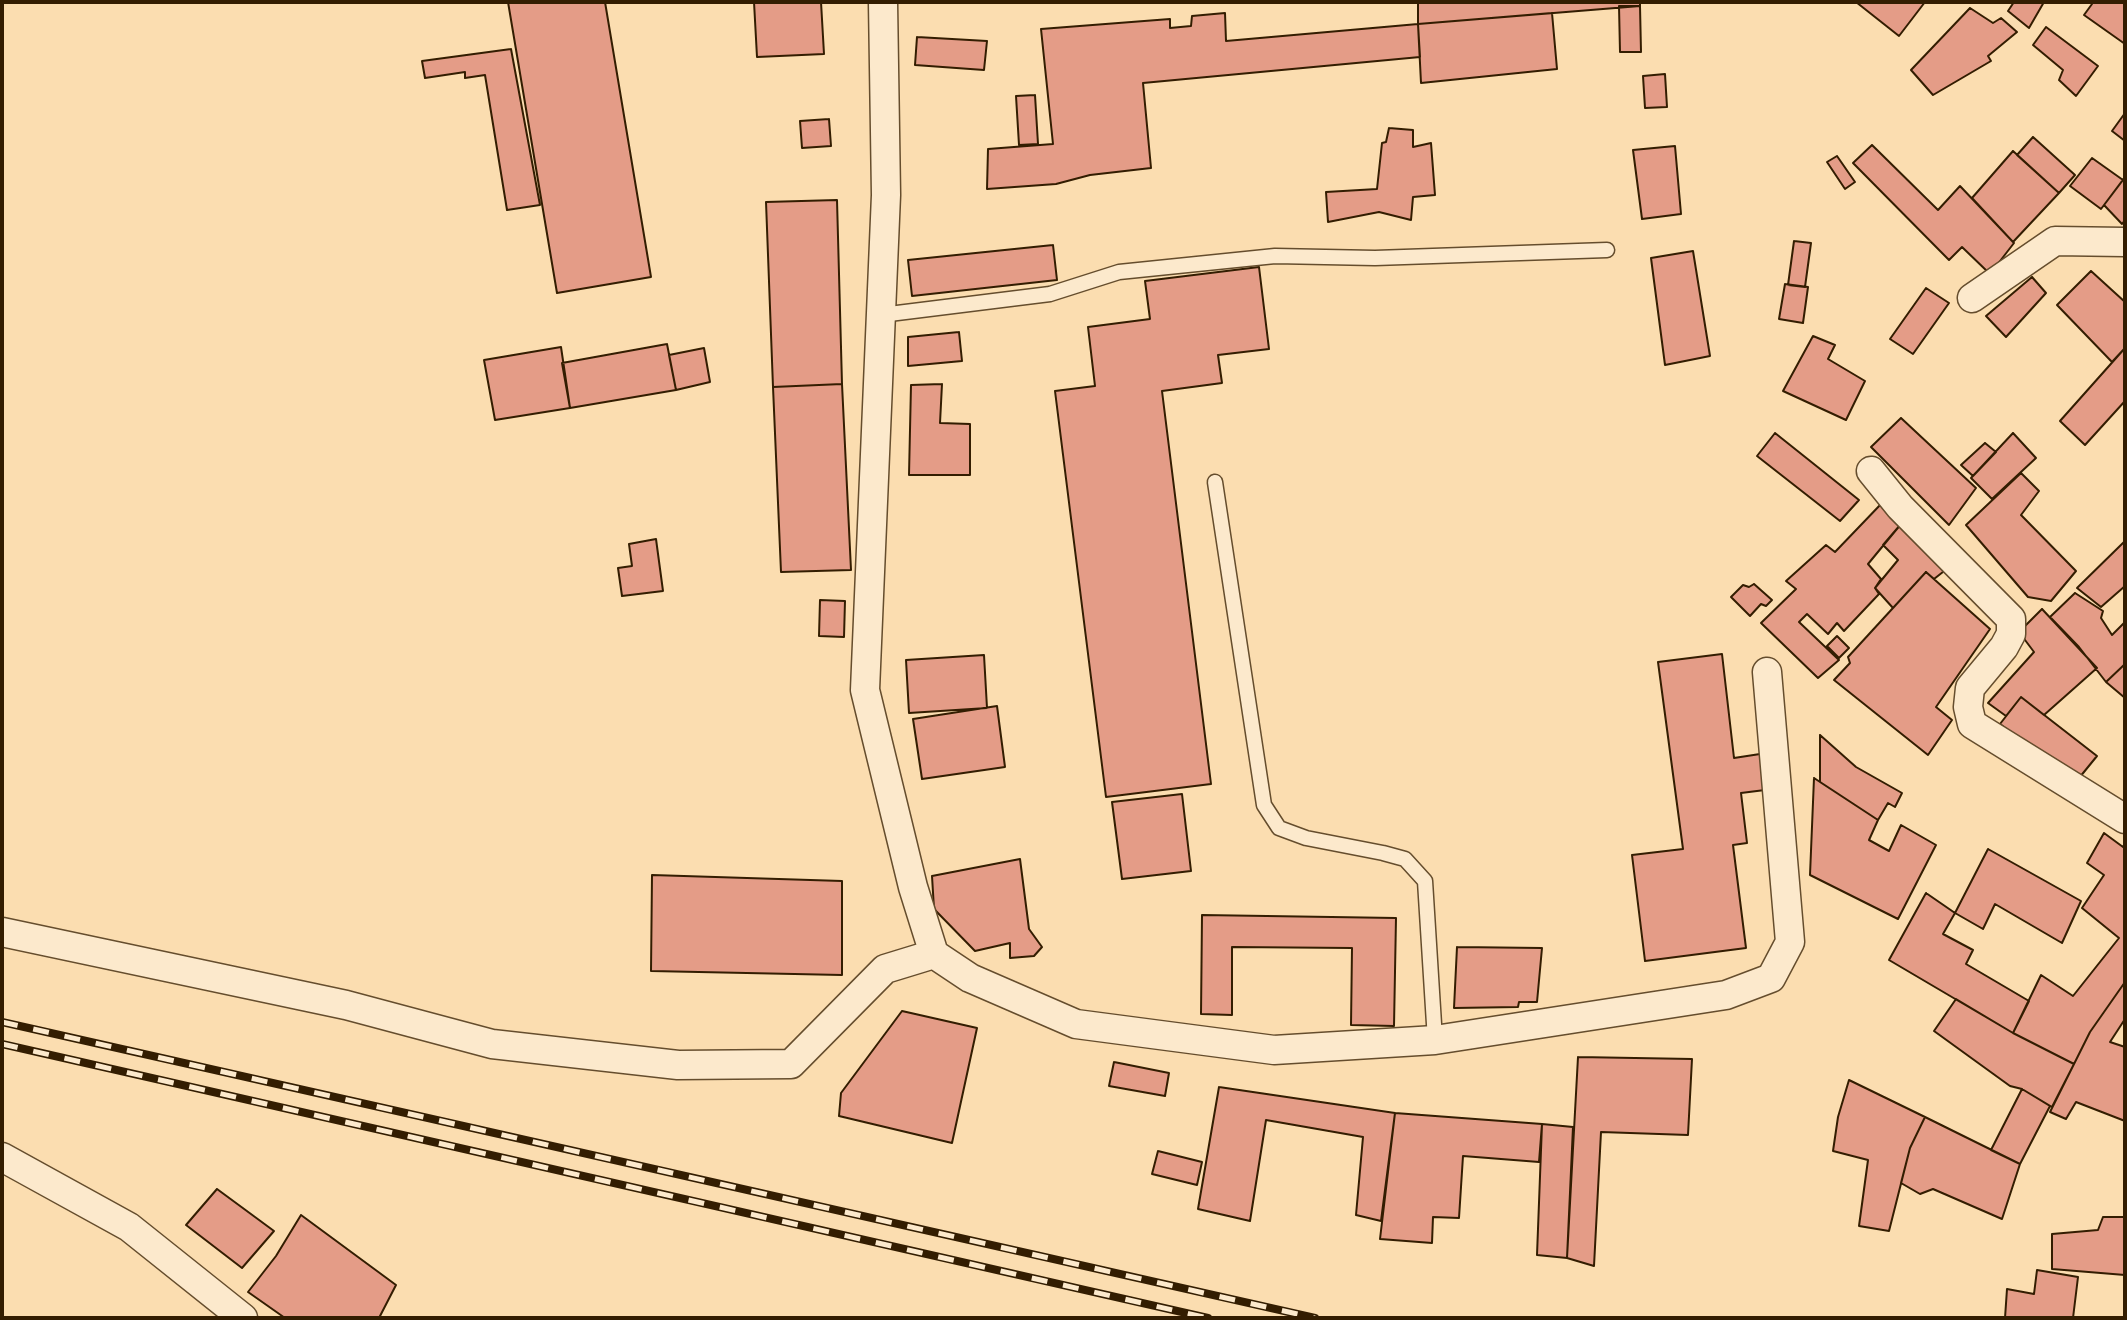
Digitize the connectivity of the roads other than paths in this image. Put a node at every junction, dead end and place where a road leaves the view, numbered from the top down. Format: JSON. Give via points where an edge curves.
{"nodes":[{"id":1,"x":883,"y":2,"type":"edge"},
{"id":2,"x":2125,"y":242,"type":"edge"},
{"id":3,"x":1607,"y":250,"type":"dead end"},
{"id":4,"x":1972,"y":298,"type":"dead end"},
{"id":5,"x":881,"y":315,"type":"junction"},
{"id":6,"x":1871,"y":471,"type":"dead end"},
{"id":7,"x":1215,"y":482,"type":"dead end"},
{"id":8,"x":1767,"y":672,"type":"dead end"},
{"id":9,"x":2125,"y":819,"type":"edge"},
{"id":10,"x":2,"y":932,"type":"edge"},
{"id":11,"x":934,"y":954,"type":"junction"},
{"id":12,"x":1435,"y":1040,"type":"junction"},
{"id":13,"x":2,"y":1157,"type":"edge"},
{"id":14,"x":243,"y":1318,"type":"edge"}],
"edges":[{"from":1,"to":5,"type":"street","via":[[886,195]]},
{"from":2,"to":4,"type":"street","via":[[2055,240]]},
{"from":3,"to":5,"type":"lane","via":[[1375,258],[1275,256],[1119,272],[1050,294]]},
{"from":5,"to":11,"type":"street","via":[[865,690]]},
{"from":6,"to":9,"type":"street","via":[[1900,507],[2011,620],[2011,634],[2004,647],[1970,688],[1972,724]]},
{"from":7,"to":12,"type":"lane","via":[[1265,805],[1279,828],[1405,859],[1425,881]]},
{"from":8,"to":12,"type":"street","via":[[1790,942],[1771,978],[1726,995]]},
{"from":10,"to":11,"type":"street","via":[[346,1004],[492,1044],[678,1065],[791,1064],[885,970]]},
{"from":11,"to":12,"type":"street","via":[[970,978],[1076,1024],[1274,1050]]},
{"from":13,"to":14,"type":"street","via":[[129,1227]]}]}
